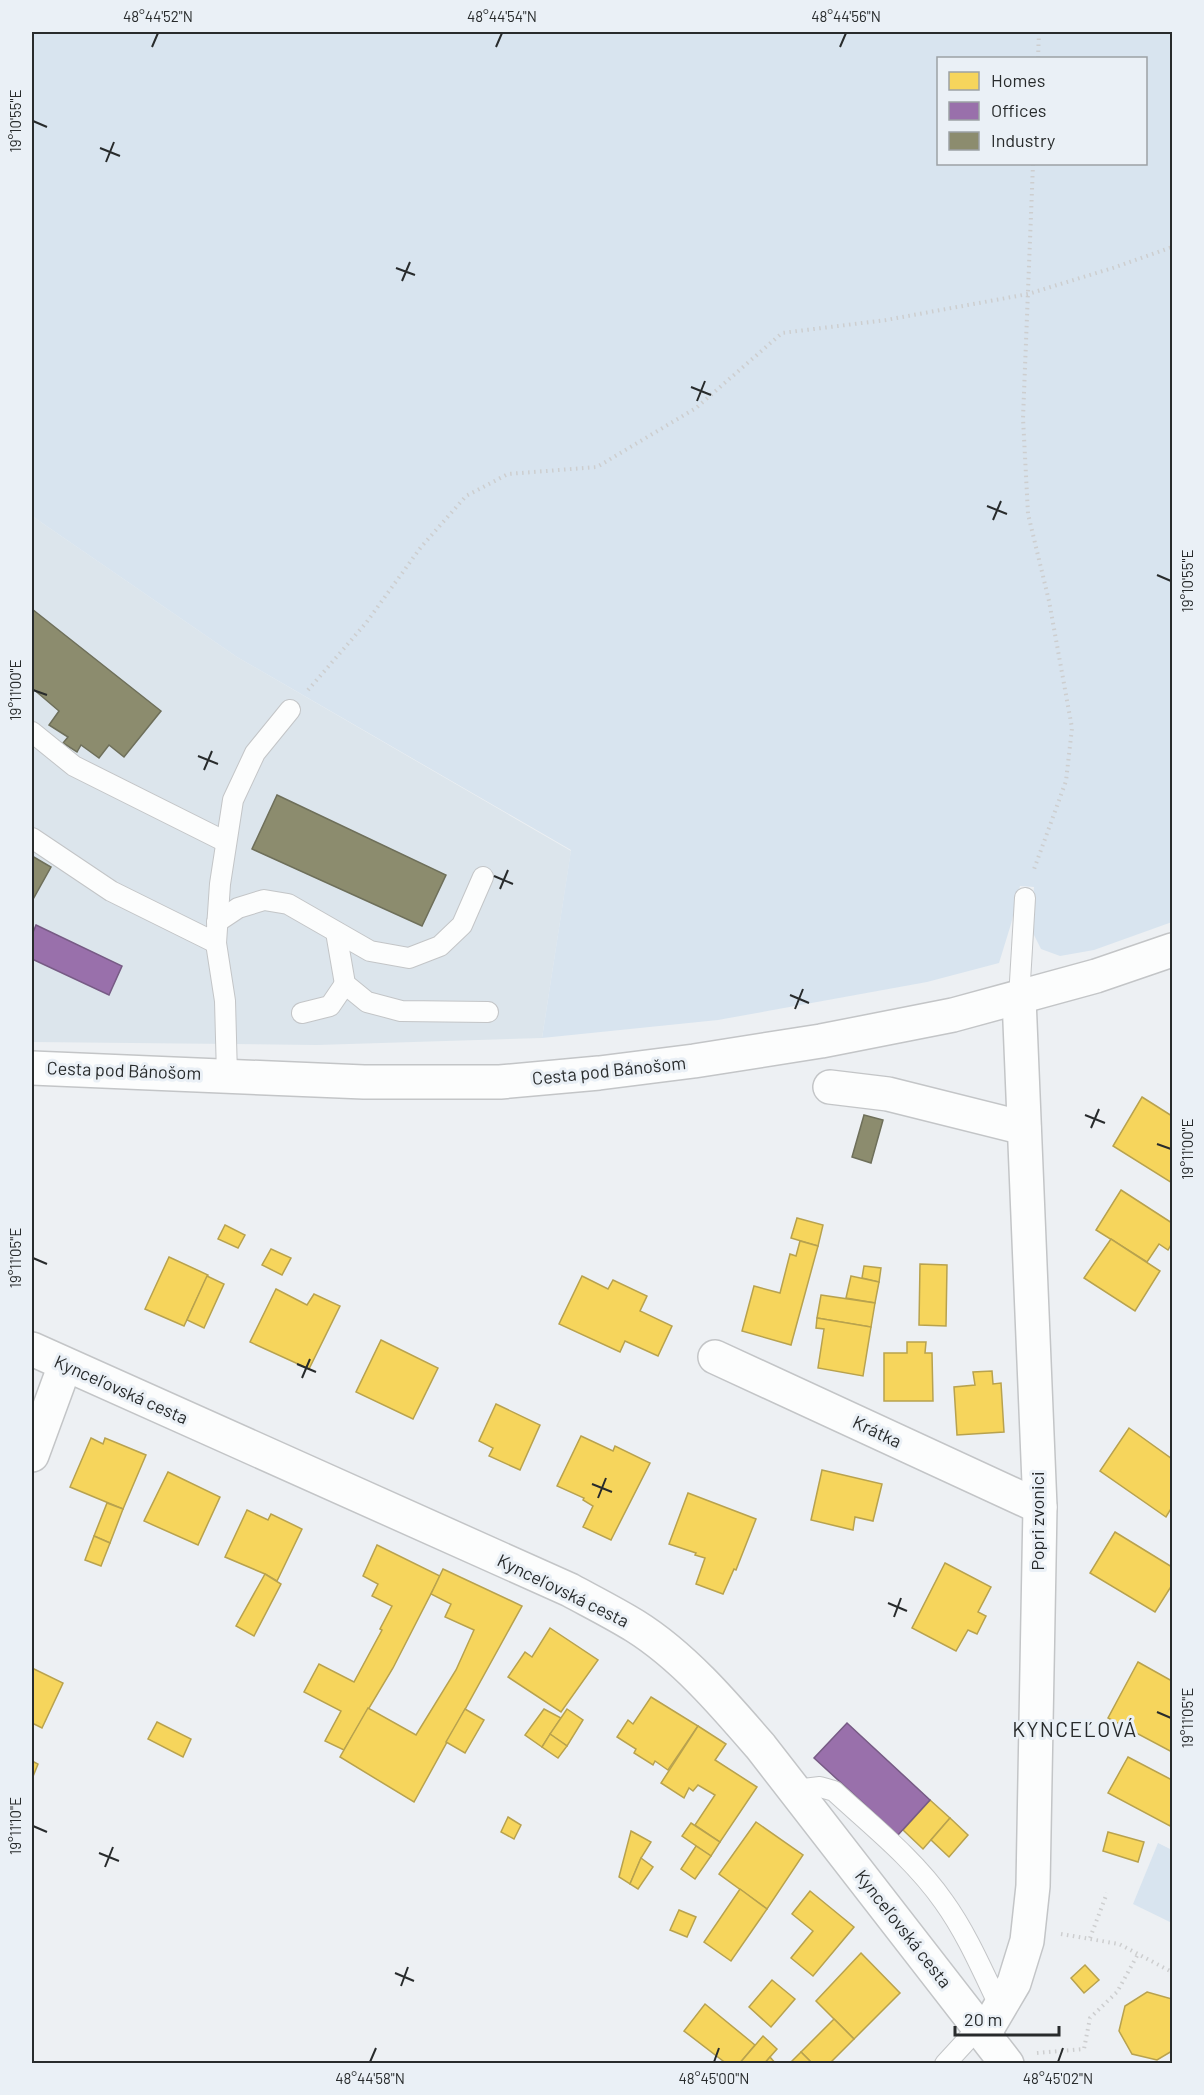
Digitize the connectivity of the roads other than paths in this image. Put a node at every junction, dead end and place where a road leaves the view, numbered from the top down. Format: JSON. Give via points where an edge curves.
{"nodes":[{"id":1,"x":290,"y":711,"type":"road end"},
{"id":2,"x":32,"y":732,"type":"edge"},
{"id":3,"x":32,"y":838,"type":"edge"},
{"id":4,"x":226,"y":842,"type":"junction"},
{"id":5,"x":483,"y":877,"type":"dead end"},
{"id":6,"x":1025,"y":898,"type":"road end"},
{"id":7,"x":217,"y":922,"type":"junction"},
{"id":8,"x":336,"y":932,"type":"junction"},
{"id":9,"x":216,"y":944,"type":"junction"},
{"id":10,"x":1173,"y":950,"type":"edge"},
{"id":11,"x":345,"y":984,"type":"junction"},
{"id":12,"x":1019,"y":998,"type":"junction"},
{"id":13,"x":488,"y":1012,"type":"dead end"},
{"id":14,"x":302,"y":1013,"type":"dead end"},
{"id":15,"x":32,"y":1068,"type":"edge"},
{"id":16,"x":227,"y":1075,"type":"junction"},
{"id":17,"x":830,"y":1087,"type":"dead end"},
{"id":18,"x":1024,"y":1128,"type":"junction"},
{"id":19,"x":32,"y":1349,"type":"edge"},
{"id":20,"x":715,"y":1357,"type":"dead end"},
{"id":21,"x":65,"y":1365,"type":"junction"},
{"id":22,"x":32,"y":1455,"type":"edge"},
{"id":23,"x":1040,"y":1507,"type":"junction"},
{"id":24,"x":795,"y":1790,"type":"junction"},
{"id":25,"x":1000,"y":2044,"type":"edge"},
{"id":26,"x":945,"y":2064,"type":"edge"}],
"edges":[{"from":1,"to":4,"type":"lane","via":[[255,753],[233,800]]},
{"from":2,"to":4,"type":"lane","via":[[74,766]]},
{"from":3,"to":9,"type":"lane","via":[[111,891]]},
{"from":4,"to":7,"type":"lane"},
{"from":5,"to":8,"type":"lane","via":[[462,925],[441,946],[409,958],[370,951]]},
{"from":6,"to":12,"type":"lane"},
{"from":7,"to":8,"type":"lane","via":[[238,908],[264,900],[288,904]]},
{"from":7,"to":9,"type":"lane"},
{"from":8,"to":11,"type":"lane"},
{"from":9,"to":16,"type":"lane","via":[[225,1000]]},
{"from":10,"to":12,"type":"street","name":"Cesta pod Bánošom"},
{"from":11,"to":13,"type":"lane","via":[[367,1002],[401,1011]]},
{"from":11,"to":14,"type":"lane","via":[[330,1006]]},
{"from":12,"to":16,"type":"street","name":"Cesta pod Bánošom","via":[[821,1041],[599,1073],[500,1082],[364,1082]]},
{"from":12,"to":18,"type":"street","name":"Popri zvonici"},
{"from":15,"to":16,"type":"street","name":"Cesta pod Bánošom"},
{"from":17,"to":18,"type":"street","via":[[888,1094]]},
{"from":18,"to":23,"type":"street","name":"Popri zvonici"},
{"from":19,"to":21,"type":"street","name":"Kynceľovská cesta"},
{"from":20,"to":23,"type":"street","name":"Krátka"},
{"from":21,"to":22,"type":"street"},
{"from":21,"to":24,"type":"street","name":"Kynceľovská cesta","via":[[570,1590],[636,1626],[684,1664],[726,1706]]},
{"from":23,"to":25,"type":"street","name":"Popri zvonici","via":[[1033,1863],[1028,1932]]},
{"from":24,"to":25,"type":"street","name":"Kynceľovská cesta"},
{"from":24,"to":25,"type":"lane","via":[[820,1787],[834,1791],[916,1868],[944,1901],[964,1934]]},
{"from":25,"to":26,"type":"lane"}]}
